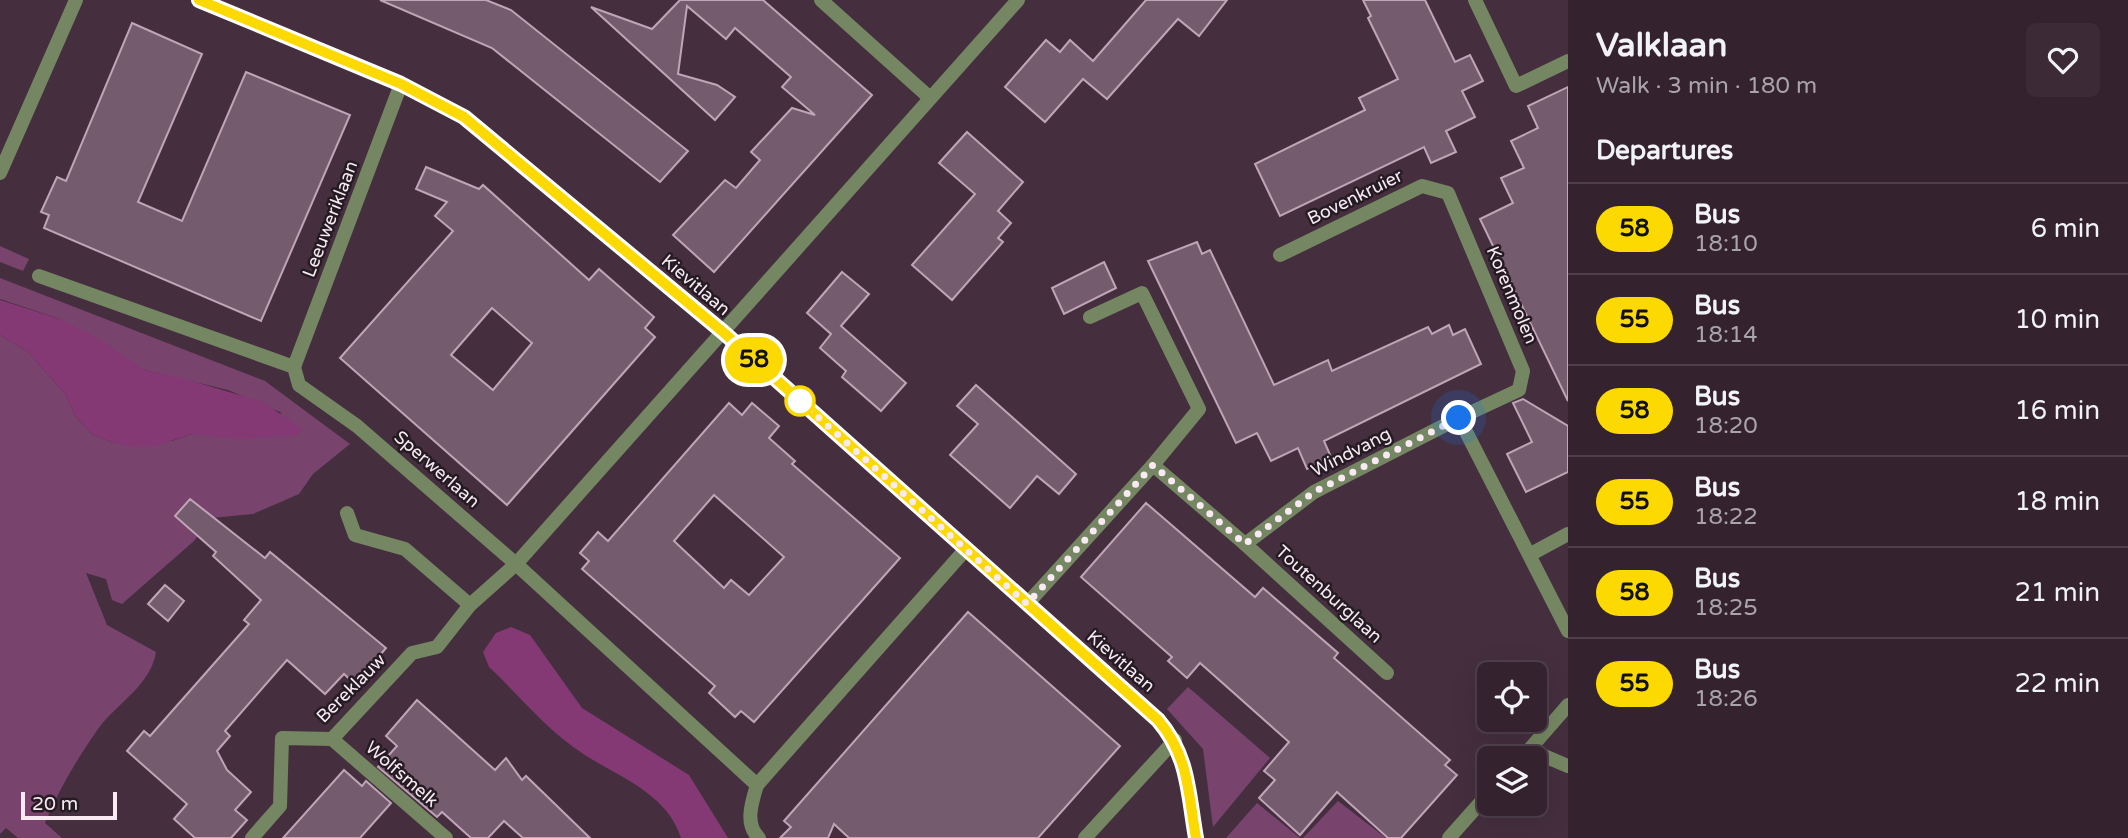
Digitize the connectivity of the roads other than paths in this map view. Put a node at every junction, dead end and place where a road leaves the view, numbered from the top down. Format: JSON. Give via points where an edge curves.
{"nodes":[{"id":1,"x":76,"y":0,"type":"edge"},
{"id":2,"x":199,"y":0,"type":"edge"},
{"id":3,"x":821,"y":0,"type":"edge"},
{"id":4,"x":1017,"y":0,"type":"edge"},
{"id":5,"x":1475,"y":0,"type":"edge"},
{"id":6,"x":1568,"y":61,"type":"edge"},
{"id":7,"x":401,"y":84,"type":"junction"},
{"id":8,"x":930,"y":98,"type":"junction"},
{"id":9,"x":0,"y":173,"type":"edge"},
{"id":10,"x":1448,"y":193,"type":"joint"},
{"id":11,"x":1280,"y":255,"type":"dead end"},
{"id":12,"x":39,"y":276,"type":"dead end"},
{"id":13,"x":1090,"y":317,"type":"dead end"},
{"id":14,"x":723,"y":332,"type":"junction"},
{"id":15,"x":294,"y":367,"type":"junction"},
{"id":16,"x":1459,"y":418,"type":"junction"},
{"id":17,"x":1153,"y":465,"type":"junction"},
{"id":18,"x":347,"y":513,"type":"dead end"},
{"id":19,"x":1568,"y":534,"type":"edge"},
{"id":20,"x":1245,"y":544,"type":"junction"},
{"id":21,"x":967,"y":549,"type":"junction"},
{"id":22,"x":1531,"y":554,"type":"junction"},
{"id":23,"x":516,"y":565,"type":"junction"},
{"id":24,"x":1027,"y":604,"type":"junction"},
{"id":25,"x":470,"y":605,"type":"junction"},
{"id":26,"x":1568,"y":631,"type":"edge"},
{"id":27,"x":1387,"y":673,"type":"dead end"},
{"id":28,"x":1568,"y":705,"type":"edge"},
{"id":29,"x":332,"y":739,"type":"junction"},
{"id":30,"x":1175,"y":740,"type":"junction"},
{"id":31,"x":1533,"y":746,"type":"edge"},
{"id":32,"x":1547,"y":760,"type":"edge"},
{"id":33,"x":1568,"y":766,"type":"edge"},
{"id":34,"x":757,"y":785,"type":"junction"},
{"id":35,"x":1477,"y":806,"type":"edge"},
{"id":36,"x":252,"y":838,"type":"edge"},
{"id":37,"x":446,"y":838,"type":"edge"},
{"id":38,"x":759,"y":838,"type":"edge"},
{"id":39,"x":1085,"y":838,"type":"edge"},
{"id":40,"x":1196,"y":838,"type":"edge"},
{"id":41,"x":1449,"y":838,"type":"edge"}],
"edges":[{"from":1,"to":9,"type":"street"},
{"from":2,"to":7,"type":"street","name":"Kievitlaan"},
{"from":3,"to":8,"type":"street"},
{"from":4,"to":8,"type":"street","name":"Bereklauw"},
{"from":5,"to":6,"type":"street","via":[[1516,86]]},
{"from":7,"to":14,"type":"street","name":"Kievitlaan","via":[[464,117]]},
{"from":7,"to":15,"type":"street","name":"Leeuweriklaan"},
{"from":8,"to":14,"type":"street","name":"Bereklauw"},
{"from":10,"to":11,"type":"street","name":"Bovenkruier","via":[[1422,186]]},
{"from":10,"to":16,"type":"street","name":"Korenmolen","via":[[1523,371],[1518,390]]},
{"from":12,"to":15,"type":"street"},
{"from":13,"to":17,"type":"street","via":[[1142,293],[1199,408]]},
{"from":14,"to":21,"type":"street","name":"Kievitlaan"},
{"from":14,"to":23,"type":"street","name":"Bereklauw"},
{"from":15,"to":23,"type":"street","name":"Sperwerlaan","via":[[299,385],[358,426]]},
{"from":16,"to":20,"type":"street","name":"Windvang","via":[[1314,492]]},
{"from":16,"to":22,"type":"street"},
{"from":17,"to":20,"type":"street"},
{"from":17,"to":24,"type":"street"},
{"from":18,"to":25,"type":"street","via":[[355,535],[405,549]]},
{"from":19,"to":22,"type":"street"},
{"from":20,"to":27,"type":"street","name":"Toutenburglaan"},
{"from":21,"to":24,"type":"street","name":"Kievitlaan"},
{"from":21,"to":34,"type":"street"},
{"from":22,"to":26,"type":"street"},
{"from":23,"to":25,"type":"street","name":"Bereklauw"},
{"from":23,"to":34,"type":"street","name":"Sperwerlaan"},
{"from":24,"to":30,"type":"street","name":"Kievitlaan"},
{"from":25,"to":29,"type":"street","name":"Bereklauw","via":[[437,647],[412,653]]},
{"from":28,"to":31,"type":"street"},
{"from":29,"to":36,"type":"street","name":"Bereklauw","via":[[282,738],[280,806]]},
{"from":29,"to":37,"type":"street","name":"Wolfsmelk"},
{"from":30,"to":39,"type":"street"},
{"from":30,"to":40,"type":"street","name":"Kievitlaan","via":[[1185,769]]},
{"from":32,"to":33,"type":"street"},
{"from":34,"to":38,"type":"street","via":[[750,811],[752,832]]},
{"from":35,"to":41,"type":"street"}]}
